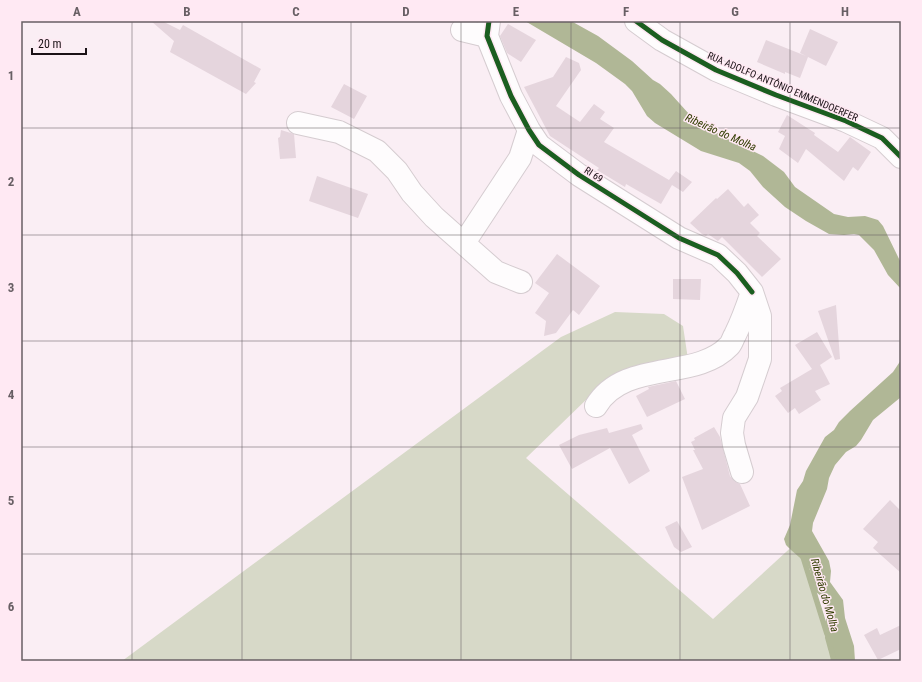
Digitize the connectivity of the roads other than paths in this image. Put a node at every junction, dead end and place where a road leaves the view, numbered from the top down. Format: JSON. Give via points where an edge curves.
{"nodes":[{"id":1,"x":636,"y":21,"type":"edge"},
{"id":2,"x":488,"y":29,"type":"edge"},
{"id":3,"x":462,"y":30,"type":"dead end"},
{"id":4,"x":298,"y":123,"type":"dead end"},
{"id":5,"x":528,"y":130,"type":"junction"},
{"id":6,"x":901,"y":157,"type":"edge"},
{"id":7,"x":464,"y":243,"type":"junction"},
{"id":8,"x":521,"y":282,"type":"dead end"},
{"id":9,"x":752,"y":292,"type":"junction"},
{"id":10,"x":596,"y":406,"type":"dead end"},
{"id":11,"x":742,"y":472,"type":"dead end"}],
"edges":[{"from":1,"to":6,"type":"street","name":"RUA ADOLFO ANTÔNIO EMMENDOERFER","via":[[662,40],[716,70],[846,121],[882,138]]},
{"from":2,"to":3,"type":"street"},
{"from":2,"to":5,"type":"street","name":"RI 69","via":[[511,96]]},
{"from":4,"to":7,"type":"street","via":[[339,132],[377,151],[397,171],[412,193],[434,217]]},
{"from":5,"to":7,"type":"street","via":[[520,158]]},
{"from":5,"to":9,"type":"street","name":"RI 69","via":[[540,145],[579,175],[679,238],[718,255]]},
{"from":7,"to":8,"type":"street","via":[[496,272]]},
{"from":9,"to":10,"type":"street","via":[[744,318],[730,345],[713,358],[624,382],[601,397]]},
{"from":9,"to":11,"type":"street","name":"RI 69","via":[[760,316],[760,360],[747,397],[734,418],[732,433]]}]}
